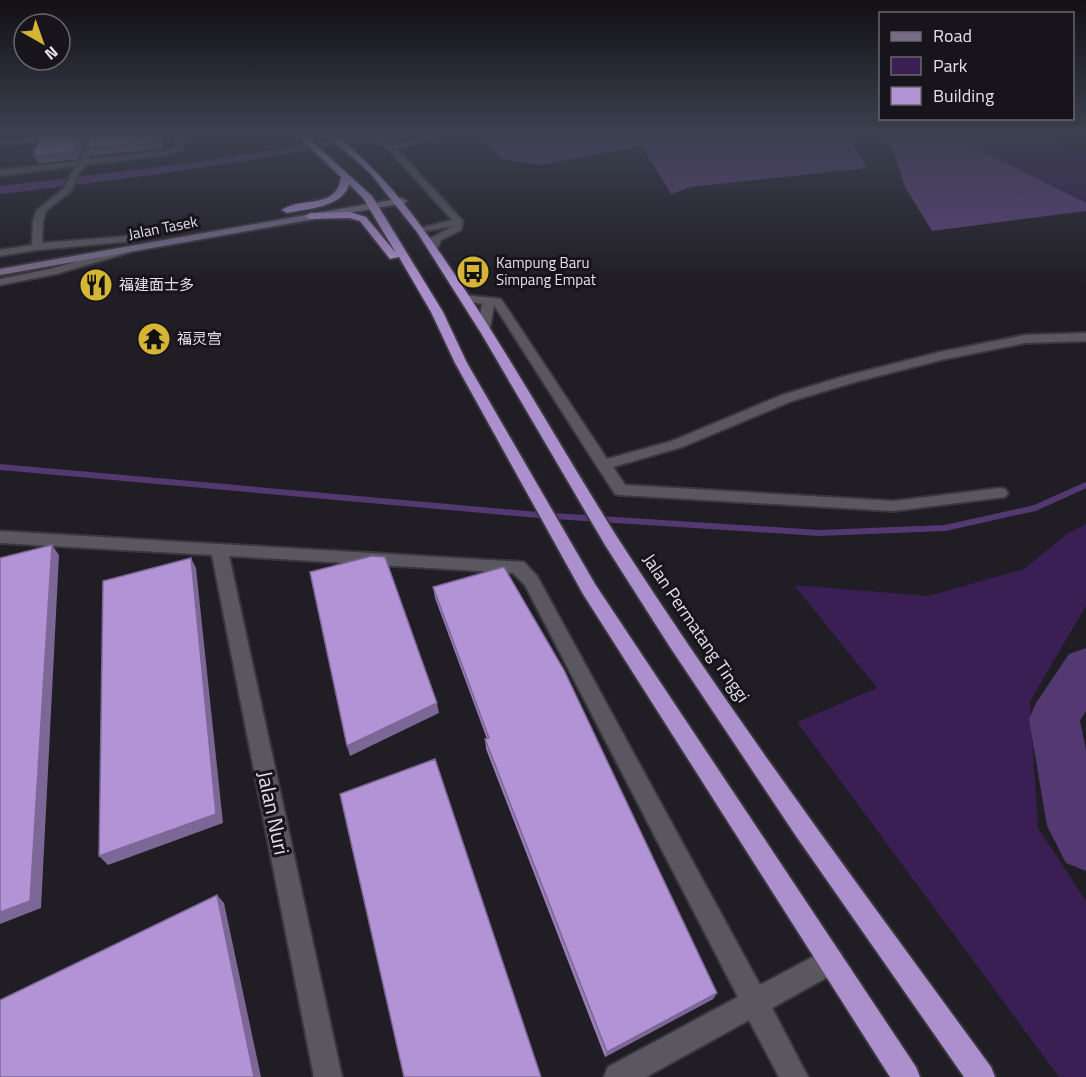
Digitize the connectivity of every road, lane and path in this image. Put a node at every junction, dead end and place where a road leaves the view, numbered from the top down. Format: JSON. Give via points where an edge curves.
{"nodes":[{"id":1,"x":70,"y":185,"type":"edge"},
{"id":2,"x":345,"y":185,"type":"edge"},
{"id":3,"x":356,"y":185,"type":"edge"},
{"id":4,"x":387,"y":185,"type":"edge"},
{"id":5,"x":426,"y":185,"type":"edge"},
{"id":6,"x":394,"y":192,"type":"junction"},
{"id":7,"x":367,"y":196,"type":"junction"},
{"id":8,"x":402,"y":201,"type":"junction"},
{"id":9,"x":373,"y":206,"type":"junction"},
{"id":10,"x":287,"y":210,"type":"junction"},
{"id":11,"x":276,"y":212,"type":"dead end"},
{"id":12,"x":310,"y":216,"type":"junction"},
{"id":13,"x":231,"y":220,"type":"dead end"},
{"id":14,"x":458,"y":221,"type":"junction"},
{"id":15,"x":405,"y":231,"type":"junction"},
{"id":16,"x":129,"y":244,"type":"junction"},
{"id":17,"x":37,"y":247,"type":"junction"},
{"id":18,"x":433,"y":248,"type":"junction"},
{"id":19,"x":0,"y":253,"type":"edge"},
{"id":20,"x":0,"y":264,"type":"edge"},
{"id":21,"x":0,"y":272,"type":"edge"},
{"id":22,"x":412,"y":273,"type":"junction"},
{"id":23,"x":0,"y":282,"type":"edge"},
{"id":24,"x":465,"y":298,"type":"junction"},
{"id":25,"x":488,"y":302,"type":"junction"},
{"id":26,"x":484,"y":327,"type":"junction"},
{"id":27,"x":1086,"y":338,"type":"edge"},
{"id":28,"x":603,"y":465,"type":"junction"},
{"id":29,"x":1000,"y":494,"type":"dead end"},
{"id":30,"x":0,"y":537,"type":"edge"},
{"id":31,"x":219,"y":549,"type":"junction"},
{"id":32,"x":831,"y":961,"type":"junction"},
{"id":33,"x":754,"y":1002,"type":"junction"},
{"id":34,"x":328,"y":1077,"type":"edge"},
{"id":35,"x":618,"y":1077,"type":"edge"},
{"id":36,"x":794,"y":1077,"type":"edge"},
{"id":37,"x":906,"y":1077,"type":"edge"},
{"id":38,"x":981,"y":1077,"type":"edge"}],
"edges":[{"from":1,"to":17,"type":"street","via":[[42,210]]},
{"from":2,"to":10,"type":"highway","via":[[332,199]]},
{"from":3,"to":7,"type":"highway","name":"Jalan Permatang Tinggi"},
{"from":4,"to":6,"type":"highway","name":"Jalan Permatang Tinggi"},
{"from":5,"to":14,"type":"street"},
{"from":6,"to":7,"type":"main road"},
{"from":6,"to":8,"type":"highway","name":"Jalan Permatang Tinggi"},
{"from":7,"to":9,"type":"highway","name":"Jalan Permatang Tinggi"},
{"from":7,"to":10,"type":"main road"},
{"from":8,"to":9,"type":"main road","name":"Jalan Tasek"},
{"from":8,"to":15,"type":"highway","name":"Jalan Permatang Tinggi"},
{"from":9,"to":12,"type":"main road","name":"Jalan Tasek"},
{"from":9,"to":15,"type":"highway","name":"Jalan Permatang Tinggi"},
{"from":10,"to":11,"type":"main road"},
{"from":12,"to":16,"type":"main road","name":"Jalan Tasek"},
{"from":12,"to":22,"type":"highway","via":[[350,215],[363,219]]},
{"from":13,"to":16,"type":"main road","name":"Jalan Tasek"},
{"from":14,"to":15,"type":"street"},
{"from":14,"to":18,"type":"street","via":[[458,228],[436,238]]},
{"from":15,"to":18,"type":"highway","name":"Jalan Permatang Tinggi"},
{"from":15,"to":22,"type":"highway","name":"Jalan Permatang Tinggi"},
{"from":16,"to":17,"type":"street"},
{"from":16,"to":20,"type":"main road","name":"Jalan Tasek"},
{"from":16,"to":21,"type":"main road","name":"Jalan Tasek"},
{"from":16,"to":23,"type":"street","via":[[52,272]]},
{"from":17,"to":19,"type":"street"},
{"from":18,"to":24,"type":"highway","name":"Jalan Permatang Tinggi"},
{"from":22,"to":32,"type":"highway","name":"Jalan Permatang Tinggi","via":[[589,589]]},
{"from":24,"to":25,"type":"street"},
{"from":24,"to":26,"type":"highway","name":"Jalan Permatang Tinggi"},
{"from":25,"to":26,"type":"street"},
{"from":25,"to":28,"type":"street","via":[[496,301]]},
{"from":26,"to":38,"type":"highway","name":"Jalan Permatang Tinggi","via":[[632,573],[789,809]]},
{"from":27,"to":28,"type":"street","via":[[1024,339],[850,379],[787,398],[677,444]]},
{"from":28,"to":29,"type":"street","via":[[620,490],[894,506]]},
{"from":30,"to":31,"type":"street"},
{"from":31,"to":33,"type":"street","via":[[518,567],[531,581]]},
{"from":31,"to":34,"type":"street","name":"Jalan Nuri"},
{"from":32,"to":33,"type":"street"},
{"from":32,"to":37,"type":"highway","name":"Jalan Permatang Tinggi"},
{"from":33,"to":35,"type":"street"},
{"from":33,"to":36,"type":"street"}]}
